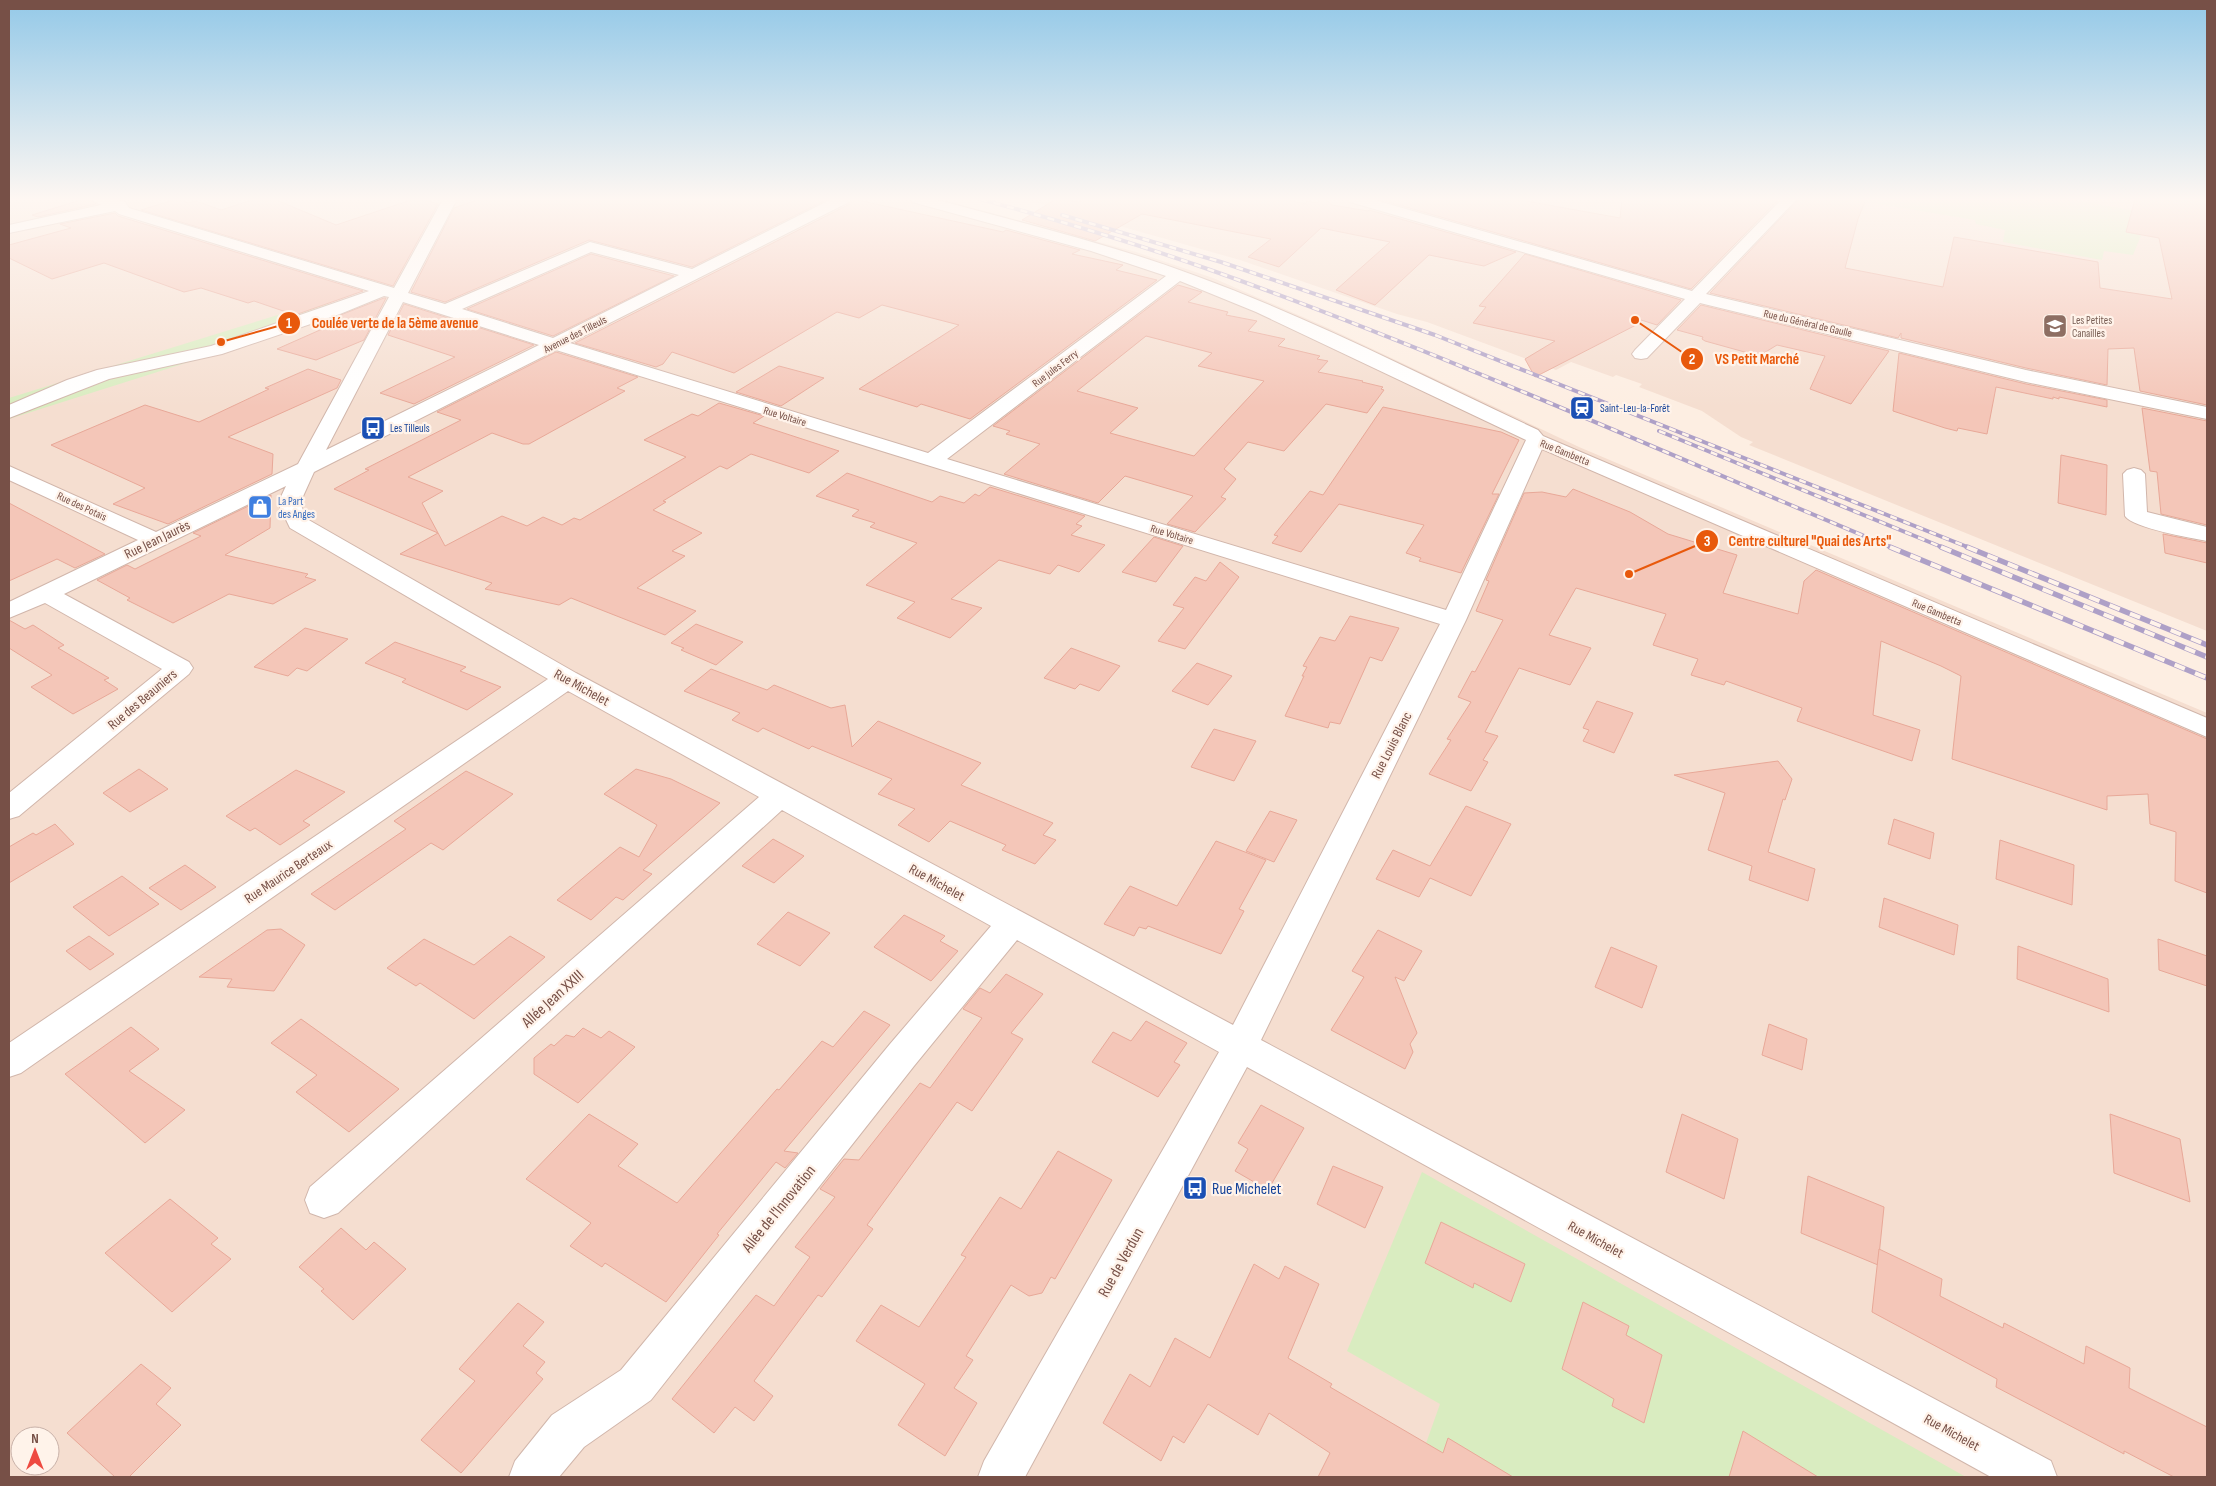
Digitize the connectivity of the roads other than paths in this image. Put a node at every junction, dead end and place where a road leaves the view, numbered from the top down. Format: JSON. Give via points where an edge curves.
{"nodes":[{"id":1,"x":311,"y":268,"type":"edge"},
{"id":2,"x":405,"y":268,"type":"edge"},
{"id":3,"x":541,"y":268,"type":"edge"},
{"id":4,"x":671,"y":268,"type":"edge"},
{"id":5,"x":704,"y":268,"type":"edge"},
{"id":6,"x":1158,"y":268,"type":"edge"},
{"id":7,"x":1596,"y":268,"type":"edge"},
{"id":8,"x":1721,"y":268,"type":"edge"},
{"id":9,"x":693,"y":274,"type":"junction"},
{"id":10,"x":1178,"y":275,"type":"junction"},
{"id":11,"x":390,"y":292,"type":"junction"},
{"id":12,"x":1696,"y":297,"type":"junction"},
{"id":13,"x":448,"y":309,"type":"junction"},
{"id":14,"x":555,"y":344,"type":"junction"},
{"id":15,"x":1641,"y":354,"type":"dead end"},
{"id":16,"x":9,"y":412,"type":"edge"},
{"id":17,"x":2207,"y":413,"type":"edge"},
{"id":18,"x":1536,"y":440,"type":"junction"},
{"id":19,"x":931,"y":461,"type":"junction"},
{"id":20,"x":306,"y":468,"type":"junction"},
{"id":21,"x":9,"y":472,"type":"edge"},
{"id":22,"x":2134,"y":474,"type":"dead end"},
{"id":23,"x":2207,"y":534,"type":"edge"},
{"id":24,"x":156,"y":540,"type":"junction"},
{"id":25,"x":45,"y":593,"type":"junction"},
{"id":26,"x":9,"y":611,"type":"edge"},
{"id":27,"x":1454,"y":620,"type":"junction"},
{"id":28,"x":567,"y":679,"type":"junction"},
{"id":29,"x":2207,"y":728,"type":"edge"},
{"id":30,"x":780,"y":795,"type":"junction"},
{"id":31,"x":9,"y":809,"type":"edge"},
{"id":32,"x":1012,"y":923,"type":"junction"},
{"id":33,"x":1240,"y":1046,"type":"junction"},
{"id":34,"x":9,"y":1062,"type":"edge"},
{"id":35,"x":324,"y":1200,"type":"dead end"},
{"id":36,"x":531,"y":1477,"type":"edge"},
{"id":37,"x":1000,"y":1477,"type":"edge"},
{"id":38,"x":2035,"y":1477,"type":"edge"}],
"edges":[{"from":1,"to":11,"type":"street","name":"Rue Voltaire"},
{"from":2,"to":11,"type":"street","name":"Rue Michelet"},
{"from":3,"to":13,"type":"street"},
{"from":4,"to":9,"type":"street"},
{"from":5,"to":9,"type":"street","name":"Avenue des Tilleuls"},
{"from":6,"to":10,"type":"street","name":"Rue Gambetta"},
{"from":7,"to":12,"type":"street","name":"Rue du Général de Gaulle"},
{"from":8,"to":12,"type":"street"},
{"from":9,"to":14,"type":"street","name":"Avenue des Tilleuls"},
{"from":10,"to":18,"type":"street","name":"Rue Gambetta","via":[[1262,308],[1531,434]]},
{"from":10,"to":19,"type":"street","name":"Rue Jules Ferry"},
{"from":11,"to":13,"type":"street","name":"Rue Voltaire"},
{"from":11,"to":16,"type":"street","via":[[216,350],[89,379]]},
{"from":11,"to":20,"type":"street","name":"Rue Michelet"},
{"from":12,"to":15,"type":"street"},
{"from":12,"to":17,"type":"street","name":"Rue du Général de Gaulle","via":[[2026,376]]},
{"from":13,"to":14,"type":"street","name":"Rue Voltaire"},
{"from":14,"to":19,"type":"street","name":"Rue Voltaire"},
{"from":14,"to":20,"type":"street","name":"Avenue des Tilleuls"},
{"from":18,"to":27,"type":"street","name":"Rue Louis Blanc"},
{"from":18,"to":29,"type":"street","name":"Rue Gambetta"},
{"from":19,"to":27,"type":"street","name":"Rue Voltaire"},
{"from":20,"to":24,"type":"street","name":"Rue Jean Jaurès"},
{"from":20,"to":28,"type":"street","name":"Rue Michelet","via":[[290,496],[289,503],[298,523]]},
{"from":21,"to":24,"type":"street","name":"Rue des Potais"},
{"from":22,"to":23,"type":"street","via":[[2136,516]]},
{"from":24,"to":25,"type":"street","name":"Rue Jean Jaurès"},
{"from":25,"to":26,"type":"street","name":"Rue Jean Jaurès"},
{"from":25,"to":31,"type":"street","name":"Rue des Beauniers","via":[[180,668]]},
{"from":27,"to":33,"type":"street","name":"Rue Louis Blanc"},
{"from":28,"to":30,"type":"street","name":"Rue Michelet"},
{"from":28,"to":34,"type":"street","name":"Rue Maurice Berteaux"},
{"from":30,"to":32,"type":"street","name":"Rue Michelet"},
{"from":30,"to":35,"type":"street","name":"Allée Jean XXIII"},
{"from":32,"to":33,"type":"street","name":"Rue Michelet"},
{"from":32,"to":36,"type":"street","name":"Allée de l'Innovation","via":[[636,1385],[568,1431]]},
{"from":33,"to":37,"type":"street","name":"Rue de Verdun"},
{"from":33,"to":38,"type":"street","name":"Rue Michelet"}]}
